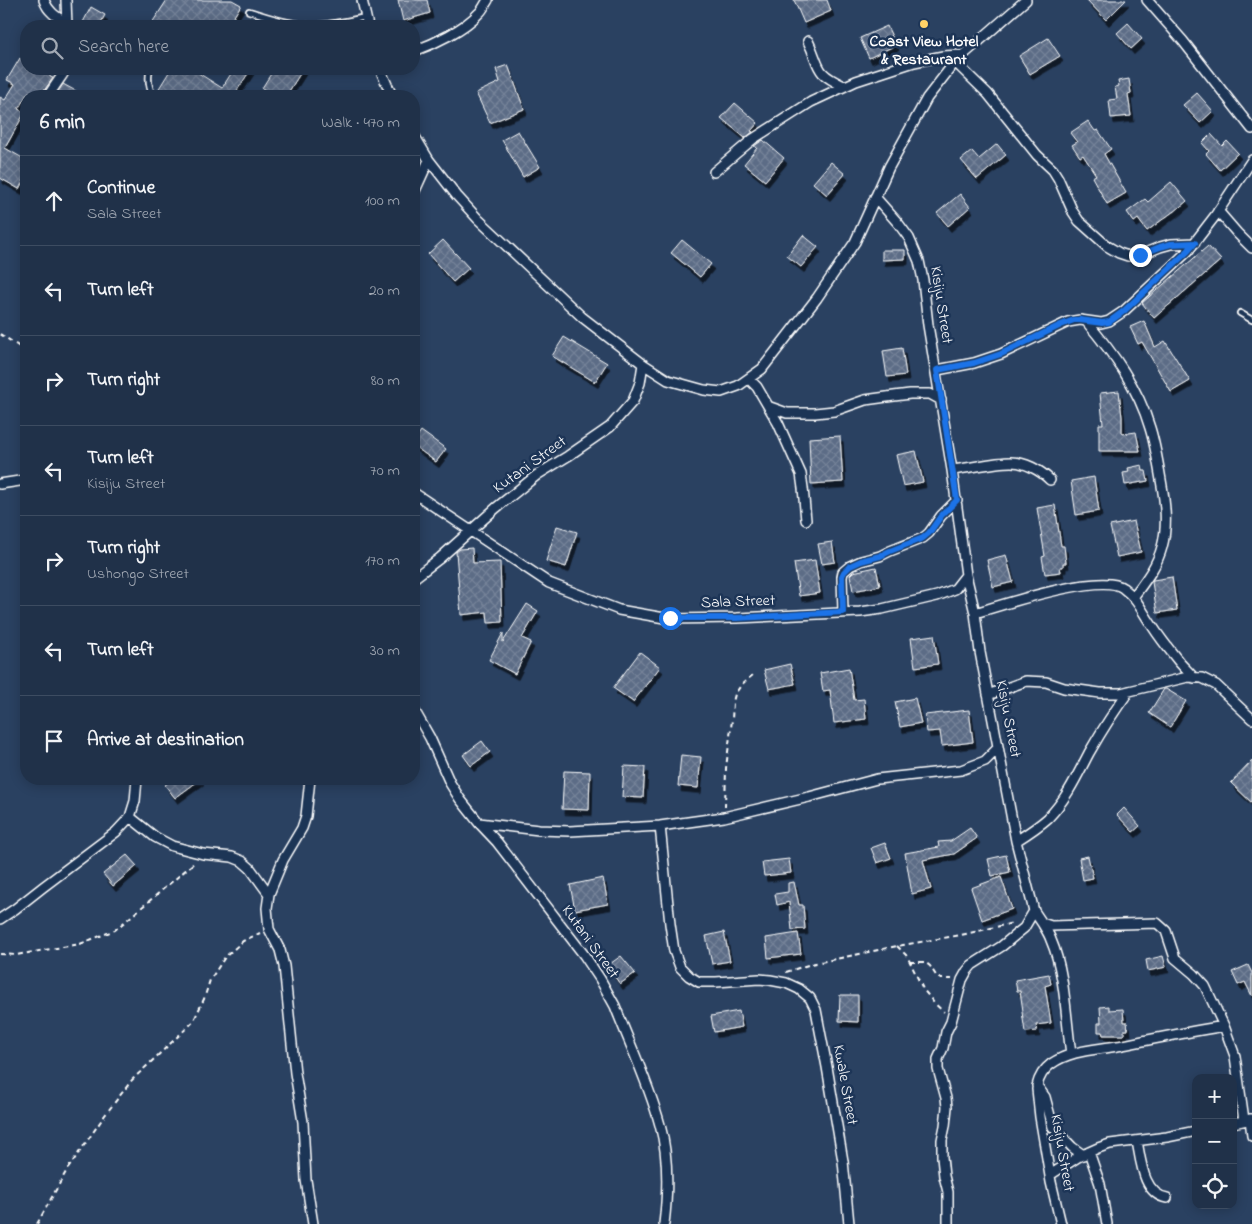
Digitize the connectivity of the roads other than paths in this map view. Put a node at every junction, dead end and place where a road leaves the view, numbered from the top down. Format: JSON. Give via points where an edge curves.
{"nodes":[{"id":1,"x":44,"y":0,"type":"edge"},
{"id":2,"x":66,"y":0,"type":"edge"},
{"id":3,"x":362,"y":0,"type":"edge"},
{"id":4,"x":488,"y":0,"type":"edge"},
{"id":5,"x":1026,"y":0,"type":"edge"},
{"id":6,"x":1147,"y":0,"type":"edge"},
{"id":7,"x":249,"y":10,"type":"dead end"},
{"id":8,"x":366,"y":17,"type":"junction"},
{"id":9,"x":60,"y":20,"type":"edge"},
{"id":10,"x":67,"y":20,"type":"edge"},
{"id":11,"x":275,"y":20,"type":"edge"},
{"id":12,"x":350,"y":20,"type":"edge"},
{"id":13,"x":367,"y":20,"type":"edge"},
{"id":14,"x":808,"y":41,"type":"dead end"},
{"id":15,"x":420,"y":49,"type":"edge"},
{"id":16,"x":962,"y":55,"type":"junction"},
{"id":17,"x":955,"y":62,"type":"junction"},
{"id":18,"x":62,"y":75,"type":"edge"},
{"id":19,"x":148,"y":75,"type":"edge"},
{"id":20,"x":383,"y":75,"type":"edge"},
{"id":21,"x":844,"y":86,"type":"junction"},
{"id":22,"x":52,"y":90,"type":"edge"},
{"id":23,"x":151,"y":90,"type":"edge"},
{"id":24,"x":389,"y":90,"type":"edge"},
{"id":25,"x":1252,"y":129,"type":"edge"},
{"id":26,"x":420,"y":145,"type":"edge"},
{"id":27,"x":430,"y":160,"type":"junction"},
{"id":28,"x":1252,"y":160,"type":"edge"},
{"id":29,"x":714,"y":172,"type":"dead end"},
{"id":30,"x":420,"y":181,"type":"edge"},
{"id":31,"x":874,"y":197,"type":"junction"},
{"id":32,"x":1218,"y":211,"type":"junction"},
{"id":33,"x":1195,"y":243,"type":"junction"},
{"id":34,"x":1252,"y":248,"type":"edge"},
{"id":35,"x":1240,"y":313,"type":"dead end"},
{"id":36,"x":1252,"y":320,"type":"edge"},
{"id":37,"x":1086,"y":321,"type":"junction"},
{"id":38,"x":643,"y":364,"type":"junction"},
{"id":39,"x":937,"y":370,"type":"junction"},
{"id":40,"x":749,"y":379,"type":"junction"},
{"id":41,"x":941,"y":400,"type":"junction"},
{"id":42,"x":770,"y":407,"type":"junction"},
{"id":43,"x":952,"y":470,"type":"junction"},
{"id":44,"x":1050,"y":480,"type":"dead end"},
{"id":45,"x":20,"y":481,"type":"edge"},
{"id":46,"x":0,"y":484,"type":"edge"},
{"id":47,"x":420,"y":497,"type":"edge"},
{"id":48,"x":957,"y":500,"type":"junction"},
{"id":49,"x":806,"y":520,"type":"dead end"},
{"id":50,"x":470,"y":531,"type":"junction"},
{"id":51,"x":420,"y":573,"type":"edge"},
{"id":52,"x":966,"y":575,"type":"junction"},
{"id":53,"x":1134,"y":596,"type":"junction"},
{"id":54,"x":843,"y":612,"type":"junction"},
{"id":55,"x":975,"y":613,"type":"junction"},
{"id":56,"x":1194,"y":678,"type":"junction"},
{"id":57,"x":1128,"y":691,"type":"junction"},
{"id":58,"x":988,"y":695,"type":"junction"},
{"id":59,"x":1251,"y":714,"type":"edge"},
{"id":60,"x":420,"y":720,"type":"edge"},
{"id":61,"x":998,"y":748,"type":"junction"},
{"id":62,"x":136,"y":785,"type":"edge"},
{"id":63,"x":309,"y":785,"type":"edge"},
{"id":64,"x":130,"y":816,"type":"junction"},
{"id":65,"x":478,"y":823,"type":"junction"},
{"id":66,"x":660,"y":826,"type":"junction"},
{"id":67,"x":1016,"y":841,"type":"junction"},
{"id":68,"x":269,"y":894,"type":"junction"},
{"id":69,"x":1032,"y":914,"type":"junction"},
{"id":70,"x":0,"y":919,"type":"edge"},
{"id":71,"x":1042,"y":923,"type":"junction"},
{"id":72,"x":1224,"y":1026,"type":"junction"},
{"id":73,"x":1071,"y":1054,"type":"junction"},
{"id":74,"x":1037,"y":1086,"type":"junction"},
{"id":75,"x":1249,"y":1120,"type":"edge"},
{"id":76,"x":1192,"y":1132,"type":"edge"},
{"id":77,"x":1252,"y":1136,"type":"edge"},
{"id":78,"x":1136,"y":1141,"type":"junction"},
{"id":79,"x":1086,"y":1153,"type":"junction"},
{"id":80,"x":1050,"y":1175,"type":"junction"},
{"id":81,"x":1167,"y":1198,"type":"dead end"},
{"id":82,"x":313,"y":1224,"type":"edge"},
{"id":83,"x":664,"y":1224,"type":"edge"},
{"id":84,"x":849,"y":1224,"type":"edge"},
{"id":85,"x":948,"y":1224,"type":"edge"},
{"id":86,"x":1061,"y":1224,"type":"edge"},
{"id":87,"x":1107,"y":1224,"type":"edge"}],
"edges":[{"from":1,"to":9,"type":"street","via":[[52,14]]},
{"from":2,"to":10,"type":"street"},
{"from":3,"to":8,"type":"street"},
{"from":4,"to":15,"type":"street","via":[[480,13],[462,27]]},
{"from":5,"to":16,"type":"street"},
{"from":6,"to":25,"type":"street"},
{"from":7,"to":11,"type":"lane"},
{"from":8,"to":12,"type":"lane"},
{"from":8,"to":13,"type":"street"},
{"from":14,"to":21,"type":"street","via":[[822,74]]},
{"from":16,"to":17,"type":"street"},
{"from":16,"to":21,"type":"street","via":[[914,62]]},
{"from":17,"to":31,"type":"street","via":[[927,98]]},
{"from":17,"to":33,"type":"street","via":[[988,94],[1053,170],[1079,221],[1107,246],[1128,256],[1171,244]]},
{"from":18,"to":22,"type":"street"},
{"from":19,"to":23,"type":"lane"},
{"from":20,"to":24,"type":"street"},
{"from":21,"to":29,"type":"street","via":[[811,102],[753,139]]},
{"from":26,"to":27,"type":"street"},
{"from":27,"to":30,"type":"street"},
{"from":27,"to":38,"type":"street","via":[[457,196],[520,260],[582,317]]},
{"from":28,"to":32,"type":"street"},
{"from":31,"to":39,"type":"street","name":"Kisiju Street","via":[[909,238],[919,261]]},
{"from":31,"to":40,"type":"street","via":[[855,242],[817,298],[762,368]]},
{"from":32,"to":33,"type":"street"},
{"from":32,"to":34,"type":"street"},
{"from":33,"to":37,"type":"street","via":[[1109,322]]},
{"from":35,"to":36,"type":"lane"},
{"from":37,"to":39,"type":"street","via":[[1074,320],[974,363]]},
{"from":37,"to":53,"type":"street","via":[[1125,372],[1150,428],[1159,466],[1166,519],[1162,546],[1155,566]]},
{"from":38,"to":40,"type":"street","via":[[668,380],[704,390],[721,392]]},
{"from":38,"to":50,"type":"street","name":"Kutani Street","via":[[634,401],[610,427],[537,475]]},
{"from":39,"to":41,"type":"street","name":"Kisiju Street"},
{"from":40,"to":42,"type":"street"},
{"from":41,"to":42,"type":"street","via":[[930,394],[910,394],[865,400],[834,411],[808,413],[788,413]]},
{"from":41,"to":43,"type":"street","name":"Kisiju Street"},
{"from":42,"to":49,"type":"street","via":[[801,474]]},
{"from":43,"to":44,"type":"street","via":[[1012,462],[1043,473]]},
{"from":43,"to":48,"type":"street","name":"Kisiju Street"},
{"from":45,"to":46,"type":"street"},
{"from":47,"to":50,"type":"street","name":"Sala Street"},
{"from":48,"to":52,"type":"street","name":"Kisiju Street"},
{"from":48,"to":54,"type":"street","via":[[923,538],[850,566],[842,576]]},
{"from":50,"to":51,"type":"street","name":"Kutani Street"},
{"from":50,"to":54,"type":"street","name":"Sala Street","via":[[549,582],[619,610],[670,618]]},
{"from":52,"to":54,"type":"street","name":"Sala Street","via":[[955,589],[937,596],[882,610]]},
{"from":52,"to":55,"type":"street","name":"Kisiju Street"},
{"from":53,"to":55,"type":"street","via":[[1121,586],[1111,584],[1068,587]]},
{"from":53,"to":56,"type":"street","via":[[1152,626]]},
{"from":55,"to":58,"type":"street","name":"Kisiju Street"},
{"from":56,"to":57,"type":"street"},
{"from":56,"to":59,"type":"street","via":[[1216,685]]},
{"from":57,"to":58,"type":"street","via":[[1100,693],[1026,681]]},
{"from":57,"to":67,"type":"street","via":[[1068,793],[1048,818]]},
{"from":58,"to":61,"type":"street","name":"Kisiju Street"},
{"from":60,"to":65,"type":"street","name":"Kutani Street","via":[[450,783]]},
{"from":61,"to":66,"type":"street","via":[[986,761],[961,770],[877,779],[724,816]]},
{"from":61,"to":67,"type":"street","name":"Kisiju Street"},
{"from":62,"to":64,"type":"street"},
{"from":63,"to":68,"type":"street","via":[[302,828],[283,860]]},
{"from":64,"to":68,"type":"street","via":[[155,837],[172,846],[242,861]]},
{"from":64,"to":70,"type":"street","via":[[116,832]]},
{"from":65,"to":66,"type":"street","via":[[539,830]]},
{"from":65,"to":83,"type":"street","name":"Kutani Street","via":[[497,842],[584,955],[614,1006],[660,1126],[668,1183]]},
{"from":66,"to":84,"type":"street","name":"Kwale Street","via":[[670,924],[680,967],[700,982],[759,978],[786,983],[810,998],[816,1010],[843,1161]]},
{"from":67,"to":69,"type":"street","name":"Kisiju Street"},
{"from":68,"to":82,"type":"street","via":[[269,929],[284,966]]},
{"from":69,"to":71,"type":"street","name":"Kisiju Street"},
{"from":69,"to":85,"type":"street","via":[[1014,937],[966,971],[938,1059],[946,1098],[942,1157],[948,1192]]},
{"from":71,"to":72,"type":"street","via":[[1051,926],[1156,923],[1166,931],[1175,958],[1204,986]]},
{"from":71,"to":73,"type":"street","name":"Kisiju Street","via":[[1051,939],[1062,979]]},
{"from":72,"to":73,"type":"street"},
{"from":72,"to":75,"type":"street","via":[[1235,1056]]},
{"from":73,"to":74,"type":"street","via":[[1044,1070]]},
{"from":74,"to":79,"type":"street","via":[[1045,1097],[1053,1127],[1072,1147]]},
{"from":74,"to":80,"type":"street","name":"Kisiju Street"},
{"from":75,"to":77,"type":"street"},
{"from":76,"to":78,"type":"street"},
{"from":78,"to":79,"type":"street","via":[[1110,1144]]},
{"from":78,"to":81,"type":"street","via":[[1149,1186]]},
{"from":79,"to":80,"type":"street"},
{"from":79,"to":87,"type":"street","via":[[1100,1184]]},
{"from":80,"to":86,"type":"street","name":"Kisiju Street"}]}
